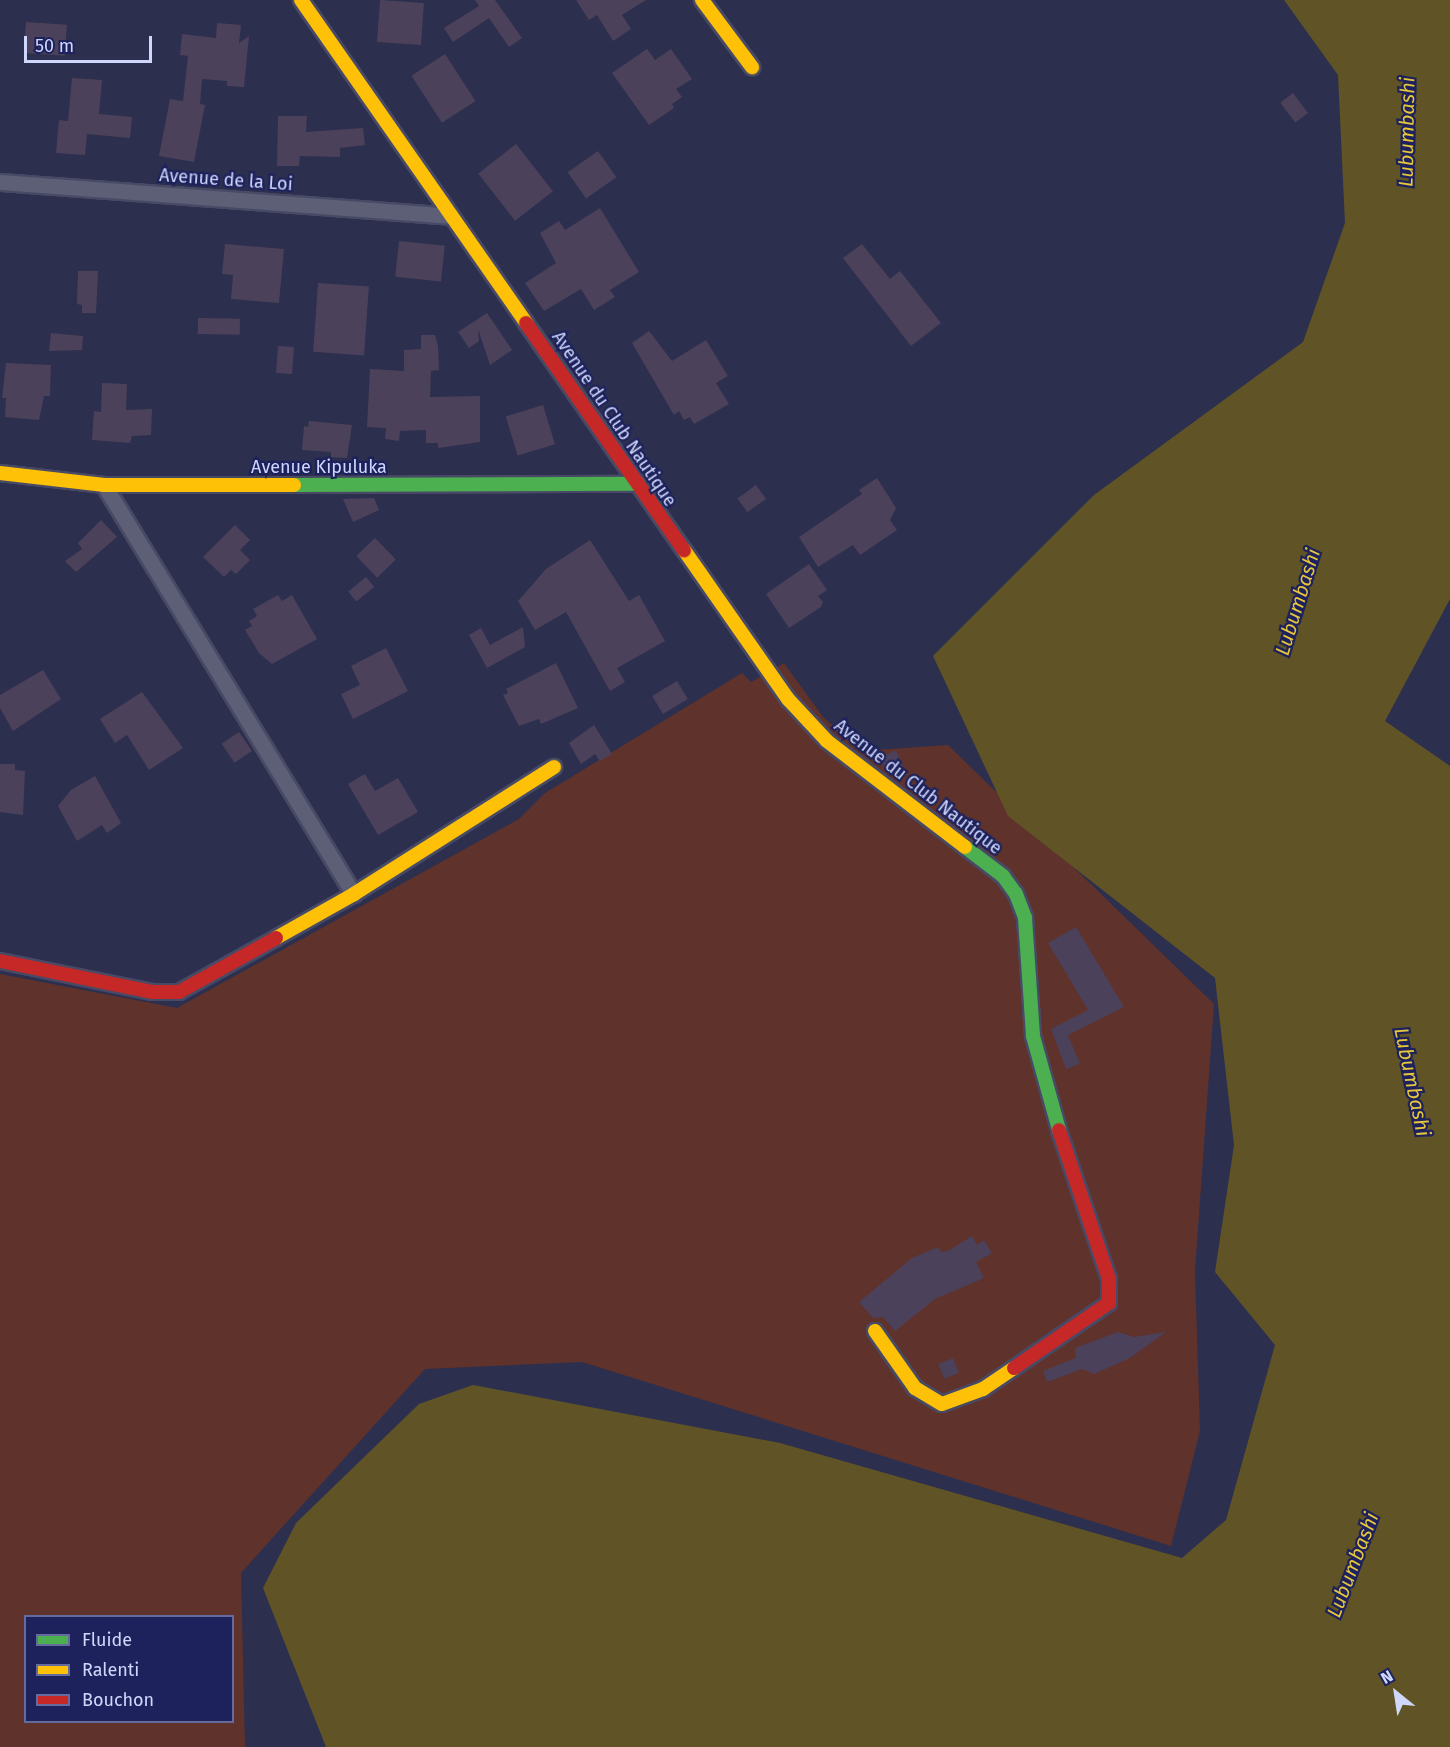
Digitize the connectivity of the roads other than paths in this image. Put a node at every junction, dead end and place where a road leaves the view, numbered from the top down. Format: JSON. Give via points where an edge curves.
{"nodes":[{"id":1,"x":301,"y":0,"type":"edge"},
{"id":2,"x":702,"y":0,"type":"edge"},
{"id":3,"x":752,"y":67,"type":"dead end"},
{"id":4,"x":0,"y":182,"type":"edge"},
{"id":5,"x":449,"y":216,"type":"junction"},
{"id":6,"x":0,"y":473,"type":"edge"},
{"id":7,"x":104,"y":484,"type":"junction"},
{"id":8,"x":638,"y":484,"type":"junction"},
{"id":9,"x":554,"y":767,"type":"dead end"},
{"id":10,"x":354,"y":894,"type":"junction"},
{"id":11,"x":0,"y":961,"type":"edge"},
{"id":12,"x":875,"y":1331,"type":"dead end"}],
"edges":[{"from":1,"to":5,"type":"street","name":"Avenue du Club Nautique"},
{"from":2,"to":3,"type":"street"},
{"from":4,"to":5,"type":"street","name":"Avenue de la Loi"},
{"from":5,"to":8,"type":"street","name":"Avenue du Club Nautique"},
{"from":6,"to":7,"type":"street","name":"Avenue Kipuluka"},
{"from":7,"to":8,"type":"street","name":"Avenue Kipuluka"},
{"from":7,"to":10,"type":"street"},
{"from":8,"to":12,"type":"street","name":"Avenue du Club Nautique","via":[[788,699],[827,741],[1003,876],[1016,894],[1025,918],[1033,1036],[1072,1174],[1109,1279],[1109,1303],[983,1389],[952,1403],[942,1404],[915,1388]]},
{"from":9,"to":10,"type":"street"},
{"from":10,"to":11,"type":"street","via":[[195,985],[171,994]]}]}
